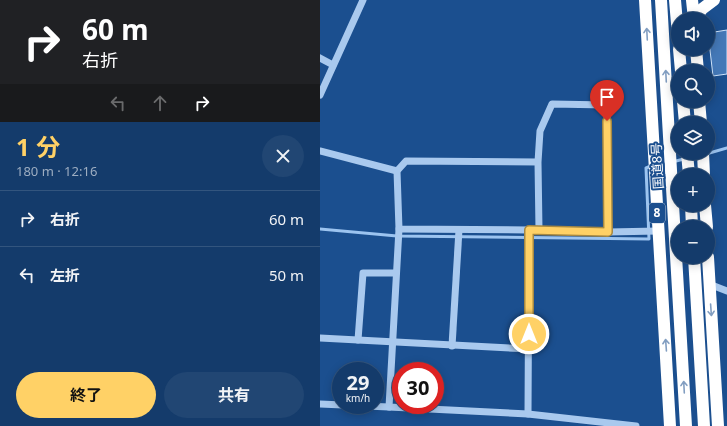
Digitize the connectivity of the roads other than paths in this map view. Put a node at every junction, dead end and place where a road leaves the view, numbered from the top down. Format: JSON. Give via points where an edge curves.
{"nodes":[{"id":1,"x":363,"y":0,"type":"edge"},
{"id":2,"x":645,"y":0,"type":"edge"},
{"id":3,"x":661,"y":0,"type":"edge"},
{"id":4,"x":675,"y":0,"type":"edge"},
{"id":5,"x":692,"y":0,"type":"edge"},
{"id":6,"x":714,"y":0,"type":"edge"},
{"id":7,"x":676,"y":12,"type":"edge"},
{"id":8,"x":693,"y":12,"type":"edge"},
{"id":9,"x":700,"y":12,"type":"edge"},
{"id":10,"x":320,"y":58,"type":"edge"},
{"id":11,"x":333,"y":65,"type":"junction"},
{"id":12,"x":320,"y":95,"type":"edge"},
{"id":13,"x":320,"y":151,"type":"edge"},
{"id":14,"x":538,"y":162,"type":"junction"},
{"id":15,"x":397,"y":171,"type":"junction"},
{"id":16,"x":529,"y":230,"type":"junction"},
{"id":17,"x":539,"y":230,"type":"junction"},
{"id":18,"x":658,"y":231,"type":"junction"},
{"id":19,"x":399,"y":232,"type":"junction"},
{"id":20,"x":608,"y":232,"type":"junction"},
{"id":21,"x":458,"y":234,"type":"junction"},
{"id":22,"x":694,"y":264,"type":"edge"},
{"id":23,"x":708,"y":264,"type":"edge"},
{"id":24,"x":396,"y":273,"type":"junction"},
{"id":25,"x":709,"y":284,"type":"junction"},
{"id":26,"x":727,"y":291,"type":"edge"},
{"id":27,"x":320,"y":338,"type":"edge"},
{"id":28,"x":358,"y":340,"type":"junction"},
{"id":29,"x":392,"y":342,"type":"junction"},
{"id":30,"x":452,"y":346,"type":"junction"},
{"id":31,"x":529,"y":349,"type":"junction"},
{"id":32,"x":320,"y":404,"type":"edge"},
{"id":33,"x":389,"y":407,"type":"junction"},
{"id":34,"x":528,"y":414,"type":"junction"},
{"id":35,"x":636,"y":426,"type":"edge"},
{"id":36,"x":670,"y":426,"type":"edge"},
{"id":37,"x":686,"y":426,"type":"edge"},
{"id":38,"x":704,"y":426,"type":"edge"},
{"id":39,"x":718,"y":426,"type":"edge"}],
"edges":[{"from":1,"to":11,"type":"street"},
{"from":18,"to":2,"type":"highway","number":"8","one_way":true},
{"from":37,"to":3,"type":"highway","name":"国道8号","number":"8","one_way":true,"bridge":true},
{"from":4,"to":7,"type":"highway","bridge":true},
{"from":5,"to":8,"type":"highway"},
{"from":6,"to":9,"type":"highway"},
{"from":10,"to":11,"type":"street"},
{"from":11,"to":12,"type":"street"},
{"from":13,"to":15,"type":"street"},
{"from":14,"to":15,"type":"street","via":[[406,162]]},
{"from":14,"to":17,"type":"street"},
{"from":14,"to":20,"type":"street","via":[[540,131],[552,104],[606,105]]},
{"from":15,"to":19,"type":"street"},
{"from":16,"to":17,"type":"street"},
{"from":16,"to":21,"type":"street"},
{"from":16,"to":31,"type":"street"},
{"from":17,"to":20,"type":"street"},
{"from":18,"to":20,"type":"street"},
{"from":36,"to":18,"type":"highway","number":"8","one_way":true},
{"from":19,"to":21,"type":"street"},
{"from":19,"to":24,"type":"street"},
{"from":21,"to":30,"type":"street"},
{"from":22,"to":38,"type":"highway"},
{"from":23,"to":25,"type":"highway"},
{"from":24,"to":28,"type":"street","via":[[363,273]]},
{"from":24,"to":29,"type":"street"},
{"from":25,"to":26,"type":"street"},
{"from":25,"to":39,"type":"highway","one_way":true},
{"from":27,"to":28,"type":"street"},
{"from":28,"to":29,"type":"street"},
{"from":29,"to":30,"type":"street"},
{"from":29,"to":33,"type":"street"},
{"from":30,"to":31,"type":"street"},
{"from":31,"to":34,"type":"street"},
{"from":32,"to":33,"type":"street"},
{"from":33,"to":34,"type":"street"},
{"from":34,"to":35,"type":"street"}]}
